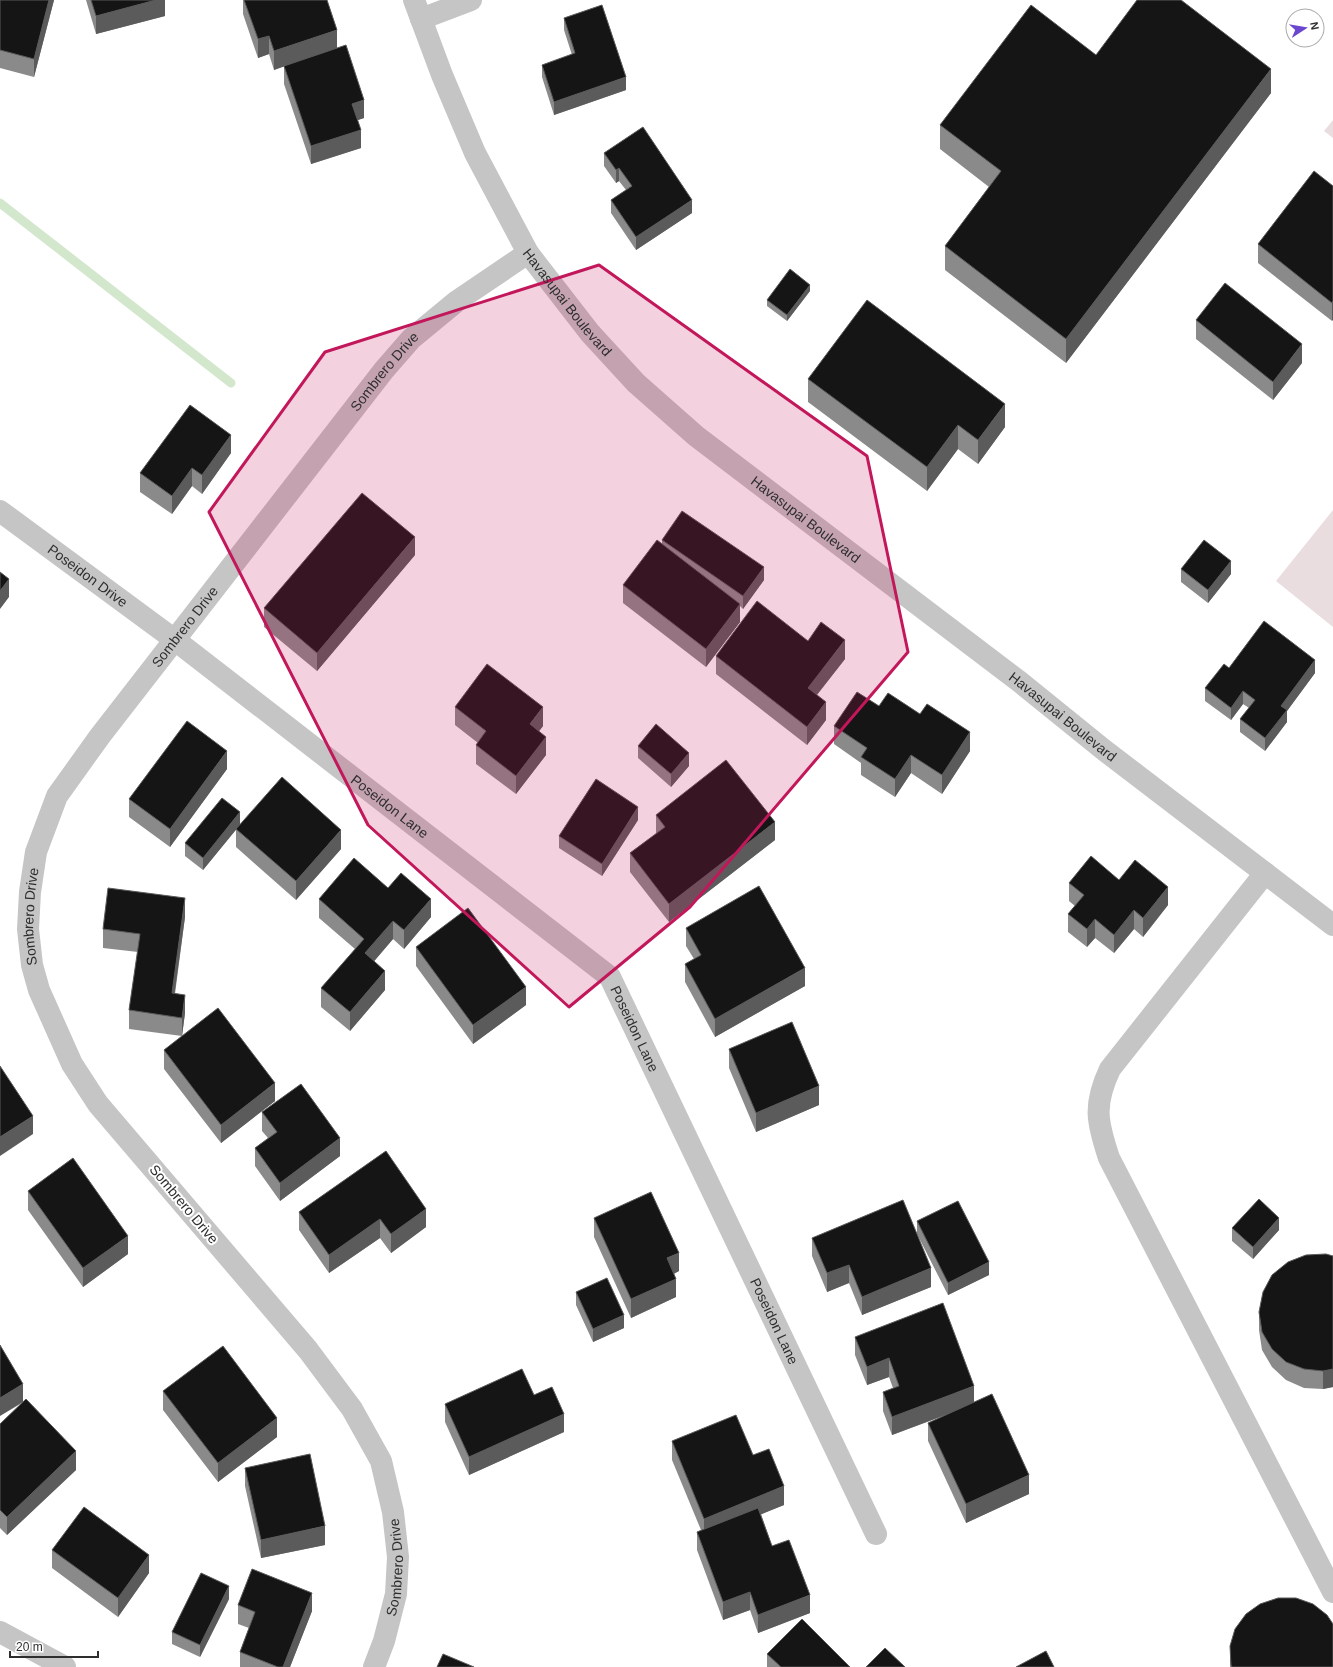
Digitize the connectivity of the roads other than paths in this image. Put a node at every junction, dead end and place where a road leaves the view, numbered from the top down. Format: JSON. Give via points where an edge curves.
{"nodes":[{"id":1,"x":471,"y":0,"type":"edge"},
{"id":2,"x":418,"y":10,"type":"edge"},
{"id":3,"x":528,"y":253,"type":"junction"},
{"id":4,"x":0,"y":511,"type":"edge"},
{"id":5,"x":175,"y":640,"type":"junction"},
{"id":6,"x":1265,"y":873,"type":"junction"},
{"id":7,"x":1333,"y":925,"type":"edge"},
{"id":8,"x":876,"y":1534,"type":"dead end"},
{"id":9,"x":1333,"y":1592,"type":"edge"},
{"id":10,"x":0,"y":1632,"type":"edge"},
{"id":11,"x":65,"y":1667,"type":"edge"},
{"id":12,"x":374,"y":1667,"type":"edge"}],
"edges":[{"from":1,"to":2,"type":"street"},
{"from":2,"to":3,"type":"street","name":"Havasupai Boulevard","via":[[475,153]]},
{"from":3,"to":5,"type":"street","name":"Sombrero Drive","via":[[457,302],[411,339],[299,478]]},
{"from":3,"to":6,"type":"street","name":"Havasupai Boulevard","via":[[572,311],[620,366],[696,436],[1020,682]]},
{"from":4,"to":5,"type":"street","name":"Poseidon Drive"},
{"from":5,"to":8,"type":"street","name":"Poseidon Lane","via":[[610,977]]},
{"from":5,"to":12,"type":"street","name":"Sombrero Drive","via":[[100,736],[58,796],[36,852],[28,929],[32,965],[39,990],[72,1064],[98,1104],[308,1350],[352,1409],[381,1461],[393,1512],[398,1557],[396,1594],[384,1641]]},
{"from":6,"to":7,"type":"street","name":"Havasupai Boulevard"},
{"from":6,"to":9,"type":"street","via":[[1110,1069],[1102,1087],[1097,1110],[1109,1158]]},
{"from":10,"to":11,"type":"street"}]}
